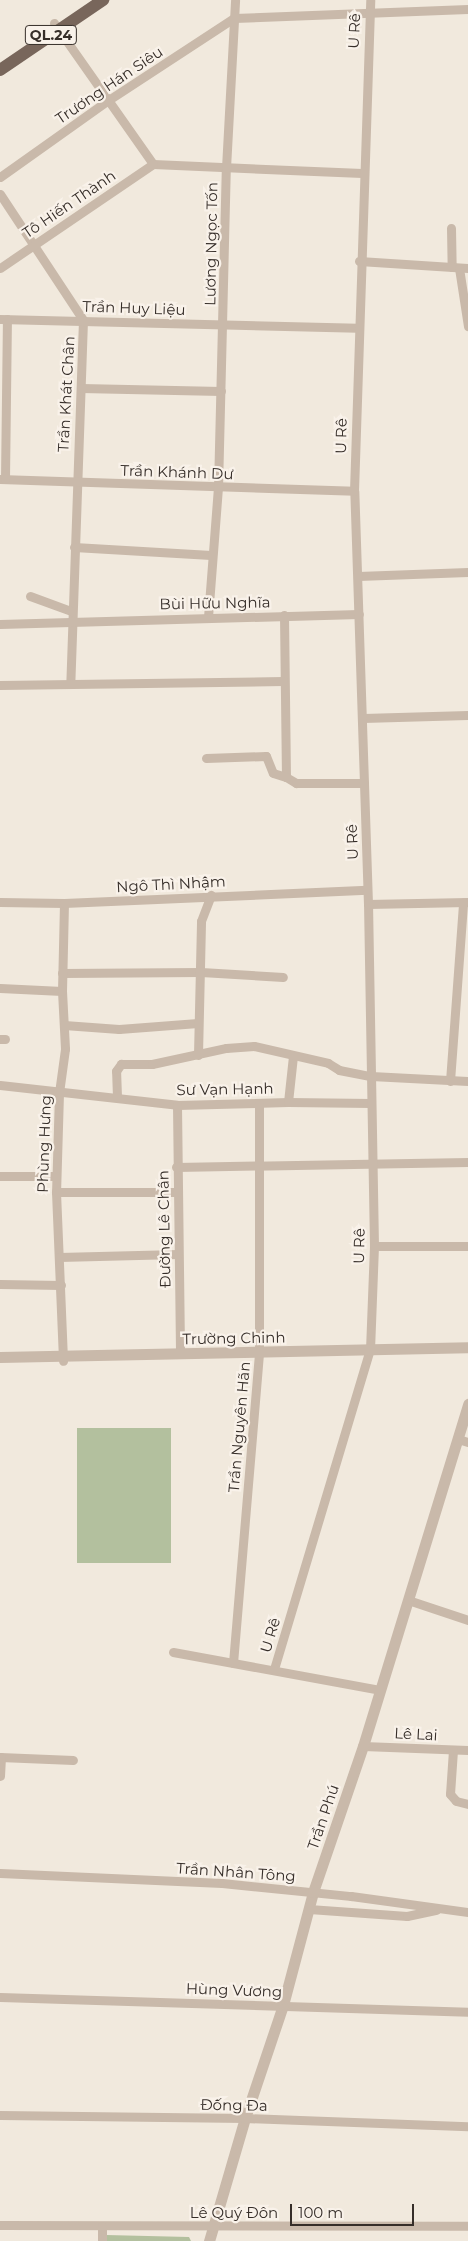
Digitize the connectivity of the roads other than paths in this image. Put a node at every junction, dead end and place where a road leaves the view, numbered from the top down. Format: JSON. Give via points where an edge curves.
{"nodes":[{"id":1,"x":88,"y":0,"type":"edge"},
{"id":2,"x":103,"y":0,"type":"edge"},
{"id":3,"x":235,"y":0,"type":"edge"},
{"id":4,"x":370,"y":0,"type":"edge"},
{"id":5,"x":468,"y":9,"type":"edge"},
{"id":6,"x":369,"y":12,"type":"junction"},
{"id":7,"x":234,"y":18,"type":"junction"},
{"id":8,"x":57,"y":26,"type":"junction"},
{"id":9,"x":0,"y":60,"type":"edge"},
{"id":10,"x":0,"y":70,"type":"edge"},
{"id":11,"x":107,"y":101,"type":"junction"},
{"id":12,"x":154,"y":164,"type":"junction"},
{"id":13,"x":226,"y":168,"type":"junction"},
{"id":14,"x":362,"y":173,"type":"junction"},
{"id":15,"x":0,"y":176,"type":"edge"},
{"id":16,"x":0,"y":194,"type":"edge"},
{"id":17,"x":452,"y":228,"type":"dead end"},
{"id":18,"x":34,"y":244,"type":"junction"},
{"id":19,"x":359,"y":261,"type":"junction"},
{"id":20,"x":0,"y":268,"type":"edge"},
{"id":21,"x":460,"y":268,"type":"edge"},
{"id":22,"x":4,"y":319,"type":"edge"},
{"id":23,"x":83,"y":320,"type":"junction"},
{"id":24,"x":224,"y":324,"type":"junction"},
{"id":25,"x":468,"y":326,"type":"edge"},
{"id":26,"x":357,"y":328,"type":"junction"},
{"id":27,"x":81,"y":388,"type":"junction"},
{"id":28,"x":221,"y":391,"type":"junction"},
{"id":29,"x":2,"y":479,"type":"edge"},
{"id":30,"x":76,"y":482,"type":"junction"},
{"id":31,"x":218,"y":488,"type":"junction"},
{"id":32,"x":354,"y":491,"type":"junction"},
{"id":33,"x":74,"y":547,"type":"junction"},
{"id":34,"x":211,"y":555,"type":"junction"},
{"id":35,"x":468,"y":572,"type":"edge"},
{"id":36,"x":358,"y":576,"type":"junction"},
{"id":37,"x":30,"y":596,"type":"dead end"},
{"id":38,"x":360,"y":614,"type":"junction"},
{"id":39,"x":71,"y":615,"type":"junction"},
{"id":40,"x":284,"y":616,"type":"junction"},
{"id":41,"x":208,"y":617,"type":"junction"},
{"id":42,"x":0,"y":624,"type":"edge"},
{"id":43,"x":283,"y":681,"type":"junction"},
{"id":44,"x":70,"y":684,"type":"junction"},
{"id":45,"x":0,"y":685,"type":"edge"},
{"id":46,"x":468,"y":715,"type":"edge"},
{"id":47,"x":363,"y":718,"type":"junction"},
{"id":48,"x":206,"y":758,"type":"dead end"},
{"id":49,"x":286,"y":777,"type":"junction"},
{"id":50,"x":364,"y":783,"type":"junction"},
{"id":51,"x":367,"y":890,"type":"junction"},
{"id":52,"x":211,"y":895,"type":"junction"},
{"id":53,"x":0,"y":902,"type":"edge"},
{"id":54,"x":465,"y":902,"type":"edge"},
{"id":55,"x":64,"y":903,"type":"junction"},
{"id":56,"x":368,"y":904,"type":"junction"},
{"id":57,"x":201,"y":972,"type":"junction"},
{"id":58,"x":62,"y":973,"type":"junction"},
{"id":59,"x":283,"y":976,"type":"dead end"},
{"id":60,"x":0,"y":988,"type":"edge"},
{"id":61,"x":62,"y":991,"type":"junction"},
{"id":62,"x":198,"y":1023,"type":"junction"},
{"id":63,"x":64,"y":1025,"type":"junction"},
{"id":64,"x":198,"y":1055,"type":"junction"},
{"id":65,"x":293,"y":1056,"type":"junction"},
{"id":66,"x":371,"y":1076,"type":"junction"},
{"id":67,"x":450,"y":1081,"type":"junction"},
{"id":68,"x":468,"y":1081,"type":"edge"},
{"id":69,"x":0,"y":1086,"type":"edge"},
{"id":70,"x":59,"y":1093,"type":"junction"},
{"id":71,"x":117,"y":1097,"type":"junction"},
{"id":72,"x":288,"y":1102,"type":"junction"},
{"id":73,"x":371,"y":1103,"type":"junction"},
{"id":74,"x":259,"y":1104,"type":"junction"},
{"id":75,"x":177,"y":1105,"type":"junction"},
{"id":76,"x":372,"y":1162,"type":"junction"},
{"id":77,"x":468,"y":1162,"type":"edge"},
{"id":78,"x":258,"y":1165,"type":"junction"},
{"id":79,"x":176,"y":1166,"type":"junction"},
{"id":80,"x":0,"y":1176,"type":"edge"},
{"id":81,"x":56,"y":1176,"type":"junction"},
{"id":82,"x":56,"y":1192,"type":"junction"},
{"id":83,"x":177,"y":1192,"type":"junction"},
{"id":84,"x":374,"y":1246,"type":"junction"},
{"id":85,"x":468,"y":1246,"type":"edge"},
{"id":86,"x":178,"y":1254,"type":"junction"},
{"id":87,"x":59,"y":1257,"type":"junction"},
{"id":88,"x":0,"y":1284,"type":"edge"},
{"id":89,"x":61,"y":1285,"type":"junction"},
{"id":90,"x":468,"y":1347,"type":"edge"},
{"id":91,"x":369,"y":1353,"type":"junction"},
{"id":92,"x":180,"y":1354,"type":"junction"},
{"id":93,"x":468,"y":1354,"type":"edge"},
{"id":94,"x":259,"y":1356,"type":"junction"},
{"id":95,"x":0,"y":1357,"type":"edge"},
{"id":96,"x":63,"y":1359,"type":"junction"},
{"id":97,"x":0,"y":1362,"type":"edge"},
{"id":98,"x":468,"y":1404,"type":"edge"},
{"id":99,"x":463,"y":1440,"type":"edge"},
{"id":100,"x":408,"y":1600,"type":"junction"},
{"id":101,"x":468,"y":1620,"type":"edge"},
{"id":102,"x":173,"y":1652,"type":"dead end"},
{"id":103,"x":233,"y":1663,"type":"junction"},
{"id":104,"x":274,"y":1669,"type":"junction"},
{"id":105,"x":380,"y":1690,"type":"junction"},
{"id":106,"x":363,"y":1746,"type":"junction"},
{"id":107,"x":454,"y":1750,"type":"junction"},
{"id":108,"x":468,"y":1750,"type":"edge"},
{"id":109,"x":0,"y":1757,"type":"edge"},
{"id":110,"x":73,"y":1760,"type":"dead end"},
{"id":111,"x":0,"y":1776,"type":"edge"},
{"id":112,"x":468,"y":1804,"type":"edge"},
{"id":113,"x":0,"y":1873,"type":"edge"},
{"id":114,"x":313,"y":1892,"type":"junction"},
{"id":115,"x":309,"y":1909,"type":"junction"},
{"id":116,"x":436,"y":1910,"type":"junction"},
{"id":117,"x":468,"y":1912,"type":"edge"},
{"id":118,"x":0,"y":1997,"type":"edge"},
{"id":119,"x":282,"y":2005,"type":"junction"},
{"id":120,"x":468,"y":2012,"type":"edge"},
{"id":121,"x":0,"y":2115,"type":"edge"},
{"id":122,"x":245,"y":2118,"type":"junction"},
{"id":123,"x":468,"y":2126,"type":"edge"},
{"id":124,"x":0,"y":2225,"type":"edge"},
{"id":125,"x":102,"y":2226,"type":"junction"},
{"id":126,"x":468,"y":2226,"type":"edge"},
{"id":127,"x":214,"y":2228,"type":"junction"},
{"id":128,"x":102,"y":2241,"type":"edge"},
{"id":129,"x":209,"y":2241,"type":"edge"}],
"edges":[{"from":1,"to":8,"type":"main road","number":"QL.24"},
{"from":2,"to":8,"type":"main road","number":"QL.24"},
{"from":3,"to":7,"type":"street","name":"Lương Ngọc Tốn"},
{"from":4,"to":6,"type":"street","name":"U Rê"},
{"from":5,"to":6,"type":"street"},
{"from":6,"to":7,"type":"street"},
{"from":6,"to":14,"type":"street","name":"U Rê"},
{"from":7,"to":11,"type":"street","name":"Trương Hán Siêu"},
{"from":7,"to":13,"type":"street","name":"Lương Ngọc Tốn"},
{"from":8,"to":9,"type":"main road","number":"QL.24"},
{"from":8,"to":10,"type":"main road","number":"QL.24"},
{"from":8,"to":11,"type":"street"},
{"from":11,"to":12,"type":"street"},
{"from":11,"to":15,"type":"street","name":"Trương Hán Siêu"},
{"from":12,"to":13,"type":"street"},
{"from":12,"to":18,"type":"street","name":"Tô Hiến Thành"},
{"from":13,"to":14,"type":"street"},
{"from":13,"to":24,"type":"street","name":"Lương Ngọc Tốn"},
{"from":14,"to":19,"type":"street","name":"U Rê"},
{"from":16,"to":18,"type":"street","name":"Trần Khát Chân"},
{"from":17,"to":21,"type":"street"},
{"from":18,"to":20,"type":"street","name":"Tô Hiến Thành"},
{"from":18,"to":23,"type":"street","name":"Trần Khát Chân"},
{"from":19,"to":21,"type":"street"},
{"from":19,"to":26,"type":"street","name":"U Rê"},
{"from":21,"to":25,"type":"street"},
{"from":22,"to":23,"type":"street","name":"Trần Huy Liệu"},
{"from":22,"to":29,"type":"street"},
{"from":23,"to":24,"type":"street","name":"Trần Huy Liệu"},
{"from":23,"to":27,"type":"street","name":"Trần Khát Chân"},
{"from":24,"to":26,"type":"street","name":"Trần Huy Liệu"},
{"from":24,"to":28,"type":"street","name":"Lương Ngọc Tốn"},
{"from":26,"to":32,"type":"street","name":"U Rê"},
{"from":27,"to":28,"type":"street"},
{"from":27,"to":30,"type":"street","name":"Trần Khát Chân"},
{"from":28,"to":31,"type":"street","name":"Lương Ngọc Tốn"},
{"from":29,"to":30,"type":"street","name":"Trần Khánh Dư"},
{"from":30,"to":31,"type":"street","name":"Trần Khánh Dư"},
{"from":30,"to":33,"type":"street","name":"Trần Khát Chân"},
{"from":31,"to":32,"type":"street","name":"Trần Khánh Dư"},
{"from":31,"to":34,"type":"street","name":"Lương Ngọc Tốn"},
{"from":32,"to":36,"type":"street","name":"U Rê"},
{"from":33,"to":34,"type":"street"},
{"from":33,"to":39,"type":"street","name":"Trần Khát Chân"},
{"from":34,"to":41,"type":"street","name":"Lương Ngọc Tốn"},
{"from":35,"to":36,"type":"street"},
{"from":36,"to":38,"type":"street","name":"U Rê"},
{"from":37,"to":39,"type":"street"},
{"from":38,"to":40,"type":"street","name":"Bùi Hữu Nghĩa"},
{"from":38,"to":47,"type":"street","name":"U Rê"},
{"from":39,"to":41,"type":"street","name":"Bùi Hữu Nghĩa"},
{"from":39,"to":42,"type":"street","name":"Bùi Hữu Nghĩa"},
{"from":39,"to":44,"type":"street","name":"Trần Khát Chân"},
{"from":40,"to":41,"type":"street","name":"Bùi Hữu Nghĩa"},
{"from":40,"to":43,"type":"street"},
{"from":43,"to":44,"type":"street"},
{"from":43,"to":49,"type":"street"},
{"from":44,"to":45,"type":"street"},
{"from":46,"to":47,"type":"street"},
{"from":47,"to":50,"type":"street","name":"U Rê"},
{"from":48,"to":49,"type":"street","via":[[266,756],[273,773]]},
{"from":49,"to":50,"type":"street","via":[[296,783]]},
{"from":50,"to":51,"type":"street","name":"U Rê"},
{"from":51,"to":52,"type":"street","name":"Ngô Thì Nhậm"},
{"from":51,"to":56,"type":"street","name":"U Rê"},
{"from":52,"to":55,"type":"street","name":"Ngô Thì Nhậm"},
{"from":52,"to":57,"type":"street","via":[[201,921]]},
{"from":53,"to":55,"type":"street","name":"Ngô Thì Nhậm"},
{"from":54,"to":56,"type":"street"},
{"from":54,"to":67,"type":"street"},
{"from":55,"to":58,"type":"street"},
{"from":56,"to":66,"type":"street","name":"U Rê"},
{"from":57,"to":58,"type":"street"},
{"from":57,"to":59,"type":"street"},
{"from":57,"to":62,"type":"street"},
{"from":58,"to":61,"type":"street"},
{"from":60,"to":61,"type":"street"},
{"from":61,"to":63,"type":"street","name":"Phùng Hưng"},
{"from":62,"to":63,"type":"street","via":[[119,1028]]},
{"from":62,"to":64,"type":"street"},
{"from":63,"to":70,"type":"street","name":"Phùng Hưng","via":[[65,1049]]},
{"from":64,"to":65,"type":"street","name":"Sư Vạn Hạnh","via":[[254,1046]]},
{"from":64,"to":71,"type":"street","name":"Sư Vạn Hạnh","via":[[152,1064],[121,1064],[116,1070]]},
{"from":65,"to":66,"type":"street","name":"Sư Vạn Hạnh"},
{"from":65,"to":72,"type":"street","name":"Sư Vạn Hạnh"},
{"from":66,"to":67,"type":"street","name":"Sư Vạn Hạnh"},
{"from":66,"to":73,"type":"street","name":"U Rê"},
{"from":67,"to":68,"type":"street","name":"Sư Vạn Hạnh"},
{"from":69,"to":70,"type":"street","name":"Sư Vạn Hạnh"},
{"from":70,"to":71,"type":"street","name":"Sư Vạn Hạnh"},
{"from":70,"to":81,"type":"street","name":"Phùng Hưng"},
{"from":71,"to":75,"type":"street","name":"Sư Vạn Hạnh"},
{"from":72,"to":73,"type":"street"},
{"from":72,"to":74,"type":"street","name":"Sư Vạn Hạnh"},
{"from":73,"to":76,"type":"street","name":"U Rê"},
{"from":74,"to":75,"type":"street","name":"Sư Vạn Hạnh"},
{"from":74,"to":78,"type":"street","name":"Trần Nguyên Hãn"},
{"from":75,"to":79,"type":"street","name":"Đường Lê Chân"},
{"from":76,"to":77,"type":"street"},
{"from":76,"to":78,"type":"street"},
{"from":76,"to":84,"type":"street","name":"U Rê"},
{"from":78,"to":79,"type":"street"},
{"from":78,"to":94,"type":"street","name":"Trần Nguyên Hãn"},
{"from":79,"to":83,"type":"street","name":"Đường Lê Chân"},
{"from":80,"to":81,"type":"street"},
{"from":81,"to":82,"type":"street","name":"Phùng Hưng"},
{"from":82,"to":83,"type":"street"},
{"from":82,"to":87,"type":"street","name":"Phùng Hưng"},
{"from":83,"to":86,"type":"street","name":"Đường Lê Chân"},
{"from":84,"to":85,"type":"street"},
{"from":84,"to":91,"type":"street","name":"U Rê"},
{"from":86,"to":87,"type":"street"},
{"from":86,"to":92,"type":"street","name":"Đường Lê Chân"},
{"from":87,"to":89,"type":"street","name":"Phùng Hưng"},
{"from":88,"to":89,"type":"street"},
{"from":89,"to":96,"type":"street","name":"Phùng Hưng"},
{"from":90,"to":91,"type":"street","name":"Trường Chinh"},
{"from":91,"to":93,"type":"street","name":"Trường Chinh"},
{"from":91,"to":94,"type":"street","name":"Trường Chinh"},
{"from":91,"to":104,"type":"street","name":"U Rê"},
{"from":92,"to":94,"type":"street","name":"Trường Chinh"},
{"from":92,"to":96,"type":"street","name":"Trường Chinh"},
{"from":94,"to":96,"type":"street","name":"Trường Chinh"},
{"from":94,"to":103,"type":"street","name":"Trần Nguyên Hãn"},
{"from":95,"to":96,"type":"street","name":"Trường Chinh"},
{"from":96,"to":97,"type":"street","name":"Trường Chinh"},
{"from":98,"to":99,"type":"street","name":"Trần Phú"},
{"from":99,"to":100,"type":"street","name":"Trần Phú"},
{"from":100,"to":101,"type":"street"},
{"from":100,"to":105,"type":"street","name":"Trần Phú"},
{"from":102,"to":103,"type":"street"},
{"from":103,"to":104,"type":"street"},
{"from":104,"to":105,"type":"street"},
{"from":105,"to":106,"type":"street","name":"Trần Phú"},
{"from":106,"to":107,"type":"street","name":"Lê Lai"},
{"from":106,"to":114,"type":"street","name":"Trần Phú"},
{"from":107,"to":108,"type":"street","name":"Lê Lai"},
{"from":107,"to":112,"type":"street","via":[[450,1794],[456,1801]]},
{"from":109,"to":110,"type":"street"},
{"from":109,"to":111,"type":"street"},
{"from":113,"to":114,"type":"street","name":"Trần Nhân Tông"},
{"from":114,"to":115,"type":"street","name":"Trần Phú"},
{"from":114,"to":116,"type":"street","name":"Trần Nhân Tông","via":[[418,1904]]},
{"from":115,"to":116,"type":"street","via":[[408,1916]]},
{"from":115,"to":119,"type":"street","name":"Trần Phú"},
{"from":116,"to":117,"type":"street","name":"Trần Nhân Tông"},
{"from":118,"to":119,"type":"street","name":"Hùng Vương"},
{"from":119,"to":120,"type":"street","name":"Hùng Vương"},
{"from":119,"to":122,"type":"street","name":"Trần Phú"},
{"from":121,"to":122,"type":"street","name":"Đống Đa"},
{"from":122,"to":123,"type":"street","name":"Đống Đa"},
{"from":122,"to":127,"type":"street","name":"Trần Phú"},
{"from":124,"to":125,"type":"street","name":"Lê Quý Đôn"},
{"from":125,"to":127,"type":"street","name":"Lê Quý Đôn"},
{"from":125,"to":128,"type":"street"},
{"from":126,"to":127,"type":"street","name":"Lê Quý Đôn"},
{"from":127,"to":129,"type":"street","name":"Trần Phú"}]}
